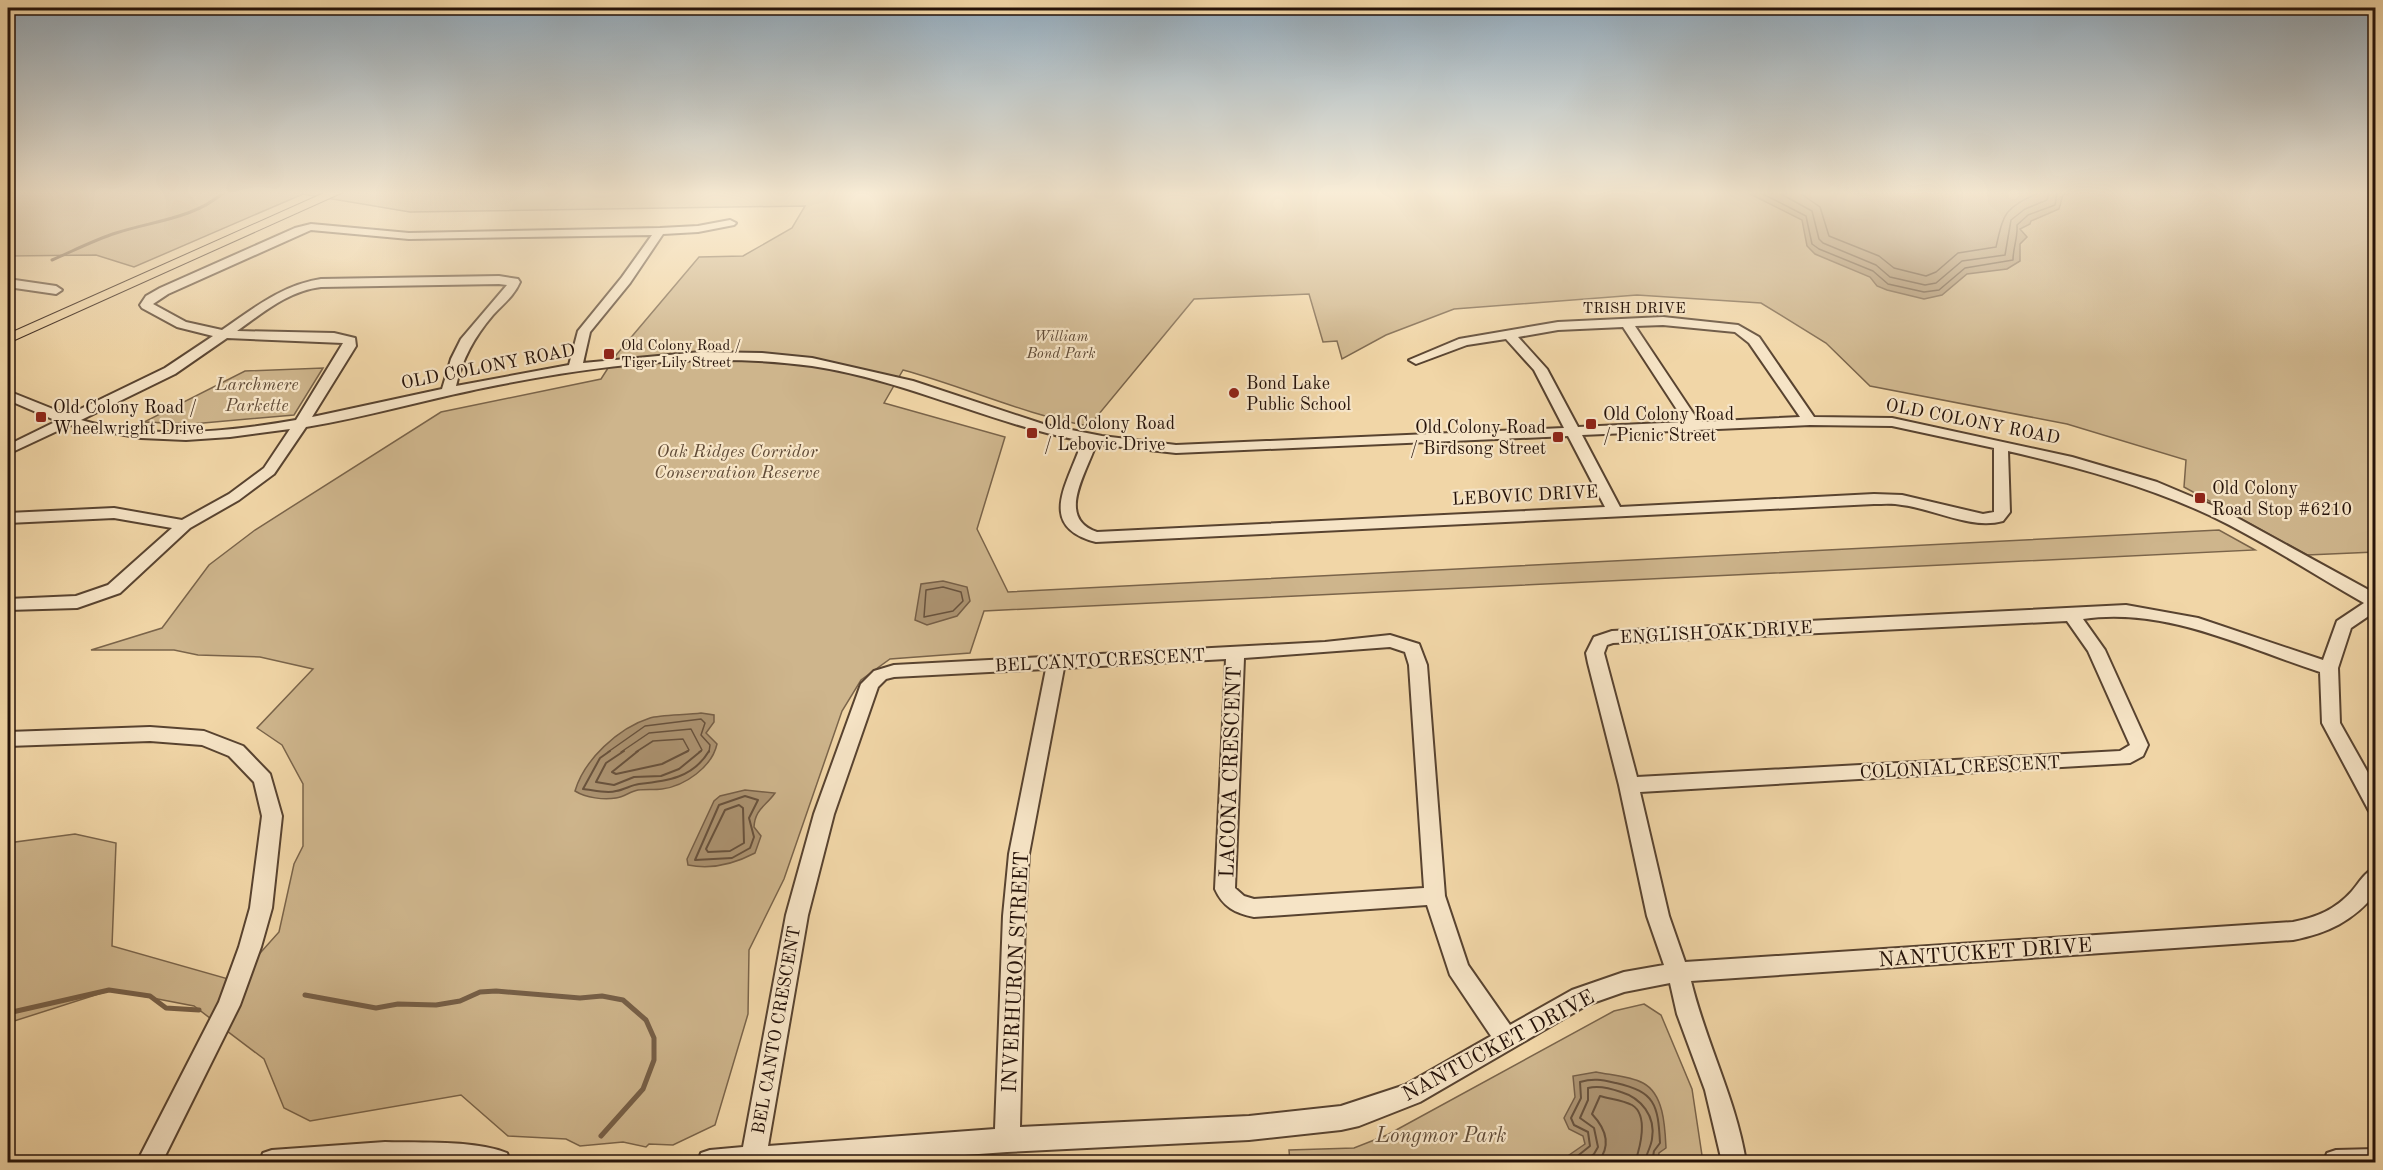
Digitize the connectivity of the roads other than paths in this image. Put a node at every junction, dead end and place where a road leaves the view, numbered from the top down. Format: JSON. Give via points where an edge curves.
{"nodes":[{"id":1,"x":213,"y":248,"type":"edge"},
{"id":2,"x":260,"y":248,"type":"edge"},
{"id":3,"x":648,"y":248,"type":"edge"},
{"id":4,"x":8,"y":283,"type":"edge"},
{"id":5,"x":56,"y":290,"type":"dead end"},
{"id":6,"x":1626,"y":322,"type":"junction"},
{"id":7,"x":228,"y":332,"type":"junction"},
{"id":8,"x":1508,"y":333,"type":"junction"},
{"id":9,"x":8,"y":339,"type":"edge"},
{"id":10,"x":1416,"y":360,"type":"dead end"},
{"id":11,"x":575,"y":367,"type":"junction"},
{"id":12,"x":448,"y":392,"type":"junction"},
{"id":13,"x":8,"y":395,"type":"edge"},
{"id":14,"x":70,"y":420,"type":"junction"},
{"id":15,"x":1810,"y":421,"type":"junction"},
{"id":16,"x":300,"y":425,"type":"junction"},
{"id":17,"x":1695,"y":426,"type":"junction"},
{"id":18,"x":1574,"y":432,"type":"junction"},
{"id":19,"x":1090,"y":438,"type":"junction"},
{"id":20,"x":2001,"y":446,"type":"junction"},
{"id":21,"x":8,"y":450,"type":"edge"},
{"id":22,"x":1614,"y":510,"type":"junction"},
{"id":23,"x":8,"y":518,"type":"edge"},
{"id":24,"x":184,"y":525,"type":"junction"},
{"id":25,"x":2376,"y":602,"type":"edge"},
{"id":26,"x":8,"y":605,"type":"edge"},
{"id":27,"x":2072,"y":615,"type":"junction"},
{"id":28,"x":1235,"y":653,"type":"junction"},
{"id":29,"x":1056,"y":662,"type":"junction"},
{"id":30,"x":2329,"y":668,"type":"junction"},
{"id":31,"x":8,"y":739,"type":"edge"},
{"id":32,"x":1629,"y":785,"type":"junction"},
{"id":33,"x":2376,"y":806,"type":"edge"},
{"id":34,"x":2376,"y":876,"type":"edge"},
{"id":35,"x":1435,"y":896,"type":"junction"},
{"id":36,"x":1678,"y":972,"type":"junction"},
{"id":37,"x":1506,"y":1040,"type":"junction"},
{"id":38,"x":1007,"y":1140,"type":"junction"},
{"id":39,"x":753,"y":1160,"type":"junction"},
{"id":40,"x":2376,"y":1161,"type":"edge"},
{"id":41,"x":149,"y":1162,"type":"edge"},
{"id":42,"x":273,"y":1162,"type":"edge"},
{"id":43,"x":498,"y":1162,"type":"edge"},
{"id":44,"x":710,"y":1162,"type":"edge"},
{"id":45,"x":1734,"y":1162,"type":"edge"},
{"id":46,"x":2336,"y":1162,"type":"edge"}],
"edges":[{"from":1,"to":9,"type":"main road"},
{"from":2,"to":7,"type":"street","via":[[164,291],[146,305],[178,324]]},
{"from":3,"to":11,"type":"street","via":[[584,331]]},
{"from":4,"to":5,"type":"street"},
{"from":6,"to":8,"type":"street","name":"TRISH DRIVE"},
{"from":6,"to":15,"type":"street","name":"TRISH DRIVE","via":[[1663,321],[1748,333]]},
{"from":6,"to":17,"type":"street"},
{"from":7,"to":12,"type":"street","via":[[284,294],[310,283],[514,282],[460,351]]},
{"from":7,"to":14,"type":"street","via":[[170,371]]},
{"from":7,"to":16,"type":"street","via":[[350,341]]},
{"from":8,"to":10,"type":"street","name":"TRISH DRIVE","via":[[1464,342]]},
{"from":8,"to":18,"type":"street","via":[[1540,369]]},
{"from":11,"to":12,"type":"street","name":"OLD COLONY ROAD"},
{"from":11,"to":19,"type":"street","name":"OLD COLONY ROAD","via":[[686,357],[802,361],[880,376],[1026,424]]},
{"from":12,"to":16,"type":"street","name":"OLD COLONY ROAD"},
{"from":13,"to":14,"type":"street","name":"OLD COLONY ROAD"},
{"from":14,"to":16,"type":"street","name":"OLD COLONY ROAD","via":[[94,428],[153,435],[243,432]]},
{"from":14,"to":21,"type":"street"},
{"from":15,"to":17,"type":"street","name":"OLD COLONY ROAD"},
{"from":15,"to":20,"type":"street","name":"OLD COLONY ROAD","via":[[1892,422]]},
{"from":16,"to":24,"type":"street","via":[[269,471],[234,497]]},
{"from":17,"to":18,"type":"street","name":"OLD COLONY ROAD"},
{"from":18,"to":19,"type":"street","name":"OLD COLONY ROAD","via":[[1176,449]]},
{"from":18,"to":22,"type":"street"},
{"from":19,"to":22,"type":"street","name":"LEBOVIC DRIVE","via":[[1071,487],[1069,518],[1077,530],[1096,537]]},
{"from":20,"to":22,"type":"street","name":"LEBOVIC DRIVE","via":[[2002,512],[1998,518],[1983,519],[1902,500],[1874,499]]},
{"from":20,"to":25,"type":"street","name":"OLD COLONY ROAD","via":[[2072,461],[2152,485],[2216,512]]},
{"from":23,"to":24,"type":"street","via":[[114,513]]},
{"from":24,"to":26,"type":"street","via":[[114,589],[97,597],[77,602]]},
{"from":25,"to":30,"type":"street","via":[[2343,625]]},
{"from":27,"to":30,"type":"street","name":"ENGLISH OAK DRIVE","via":[[2105,610],[2183,620]]},
{"from":27,"to":32,"type":"street","name":"ENGLISH OAK DRIVE","via":[[1600,641],[1595,653],[1597,663]]},
{"from":27,"to":32,"type":"street","name":"COLONIAL CRESCENT","via":[[2096,650],[2139,745],[2123,758]]},
{"from":28,"to":29,"type":"street","name":"BEL CANTO CRESCENT"},
{"from":28,"to":35,"type":"street","name":"BEL CANTO CRESCENT","via":[[1390,641],[1413,648],[1418,665]]},
{"from":28,"to":35,"type":"street","name":"LACONA CRESCENT","via":[[1225,889],[1230,898],[1254,908]]},
{"from":29,"to":38,"type":"street","name":"INVERHURON STREET","via":[[1019,854]]},
{"from":29,"to":39,"type":"street","name":"BEL CANTO CRESCENT","via":[[894,671],[880,675],[870,684],[824,814],[797,915]]},
{"from":30,"to":33,"type":"street","via":[[2331,723]]},
{"from":31,"to":41,"type":"street","via":[[150,734],[204,738],[236,751],[263,779],[272,816],[261,908],[250,947],[229,1005]]},
{"from":32,"to":36,"type":"street","name":"ENGLISH OAK DRIVE","via":[[1658,916]]},
{"from":34,"to":36,"type":"street","name":"NANTUCKET DRIVE","via":[[2346,910],[2325,925],[2293,931]]},
{"from":35,"to":37,"type":"street","name":"BEL CANTO CRESCENT","via":[[1458,968]]},
{"from":36,"to":37,"type":"street","name":"NANTUCKET DRIVE","via":[[1624,982],[1580,996]]},
{"from":36,"to":45,"type":"street","name":"ENGLISH OAK DRIVE","via":[[1688,1014],[1717,1090]]},
{"from":37,"to":38,"type":"street","name":"NANTUCKET DRIVE","via":[[1412,1094],[1341,1118],[1249,1128]]},
{"from":38,"to":39,"type":"street","name":"NANTUCKET DRIVE"},
{"from":39,"to":44,"type":"street","name":"NANTUCKET DRIVE"},
{"from":40,"to":46,"type":"street"},
{"from":42,"to":43,"type":"street","via":[[339,1155],[422,1155]]}]}
